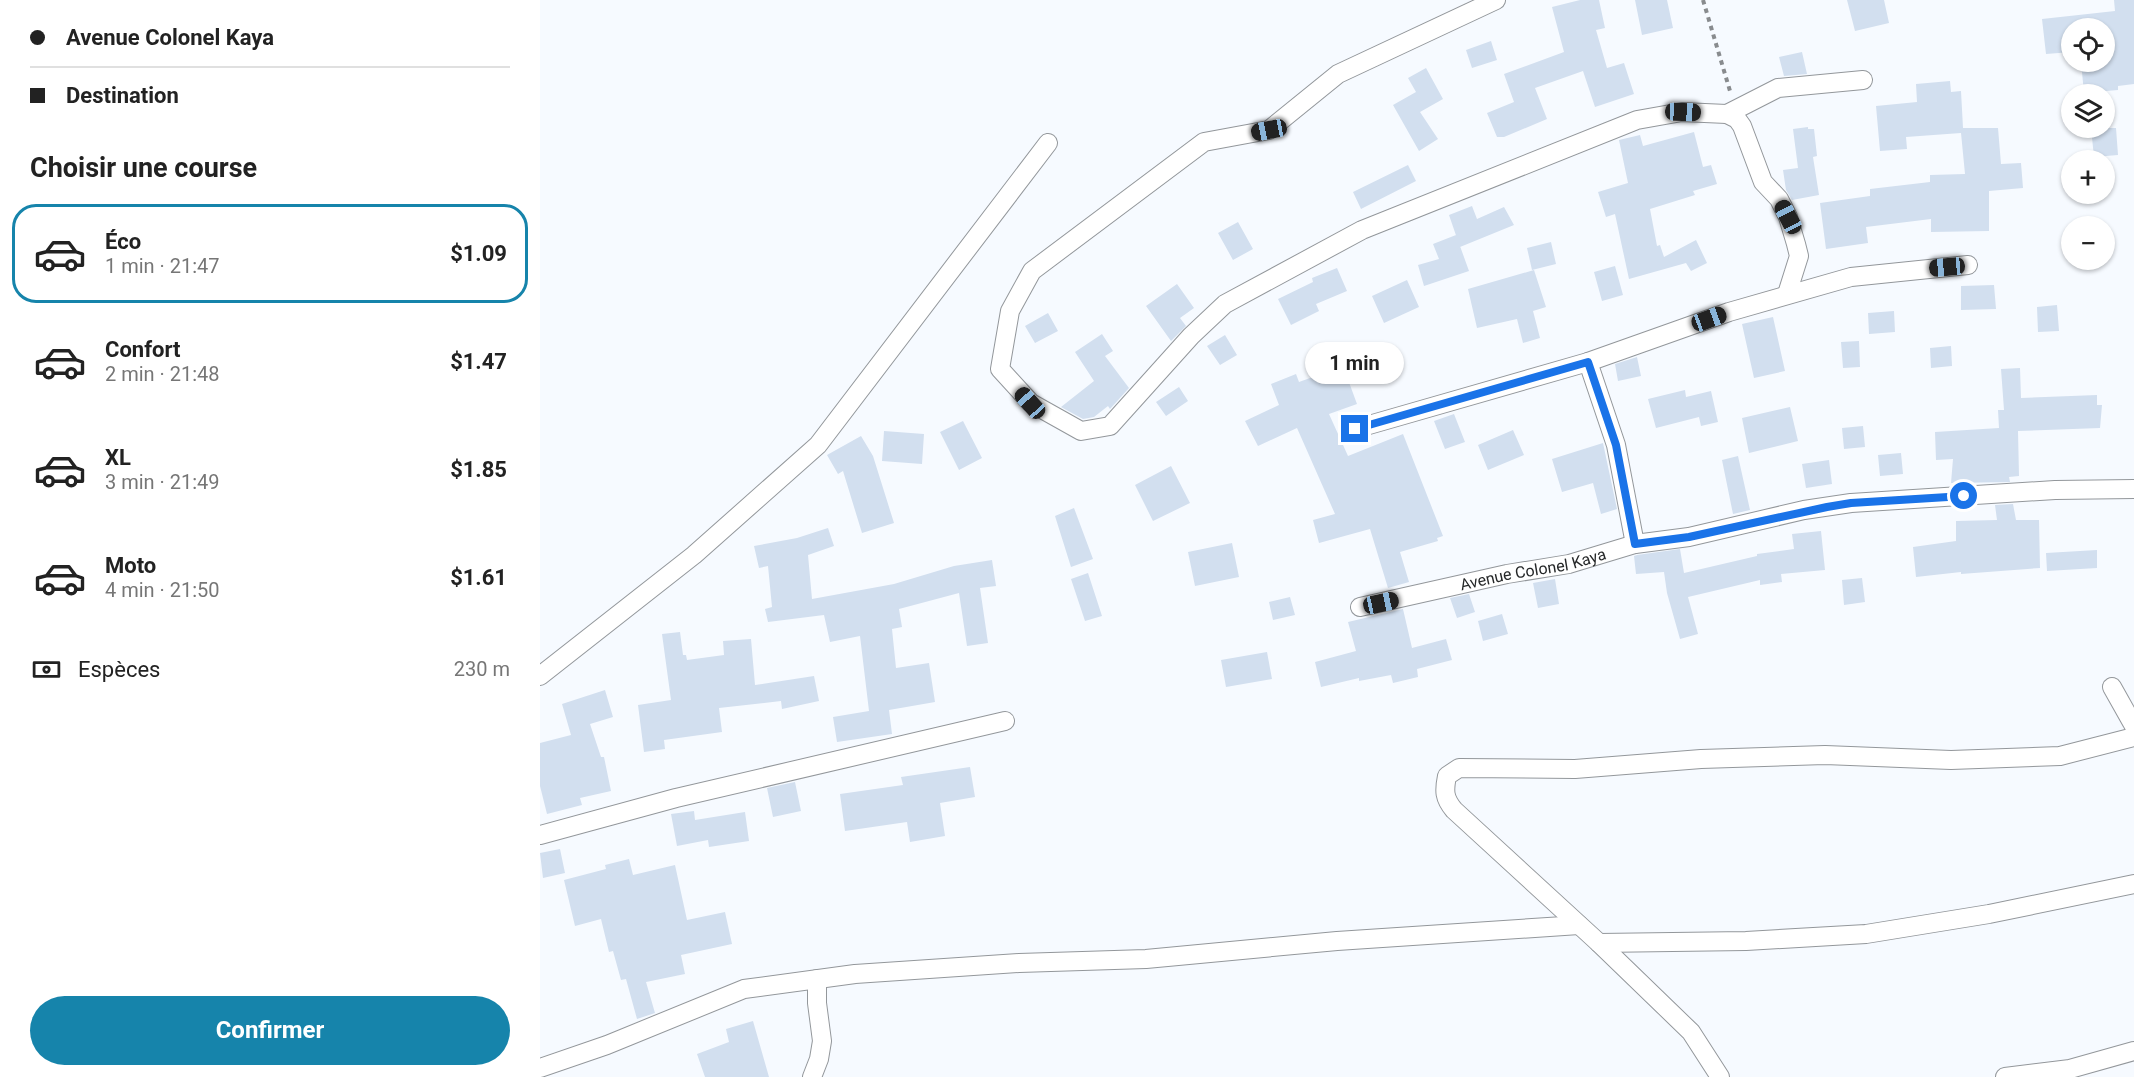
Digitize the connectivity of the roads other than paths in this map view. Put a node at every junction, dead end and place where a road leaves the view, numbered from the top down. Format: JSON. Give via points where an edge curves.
{"nodes":[{"id":1,"x":1496,"y":0,"type":"edge"},
{"id":2,"x":1863,"y":80,"type":"dead end"},
{"id":3,"x":1727,"y":114,"type":"junction"},
{"id":4,"x":1048,"y":143,"type":"dead end"},
{"id":5,"x":1968,"y":265,"type":"dead end"},
{"id":6,"x":1787,"y":294,"type":"junction"},
{"id":7,"x":1588,"y":362,"type":"junction"},
{"id":8,"x":1355,"y":429,"type":"dead end"},
{"id":9,"x":2134,"y":489,"type":"edge"},
{"id":10,"x":1635,"y":544,"type":"junction"},
{"id":11,"x":1360,"y":608,"type":"dead end"},
{"id":12,"x":540,"y":676,"type":"edge"},
{"id":13,"x":2112,"y":687,"type":"dead end"},
{"id":14,"x":1005,"y":721,"type":"dead end"},
{"id":15,"x":2134,"y":726,"type":"edge"},
{"id":16,"x":2134,"y":737,"type":"edge"},
{"id":17,"x":540,"y":835,"type":"edge"},
{"id":18,"x":2134,"y":884,"type":"edge"},
{"id":19,"x":1579,"y":925,"type":"junction"},
{"id":20,"x":1599,"y":944,"type":"junction"},
{"id":21,"x":817,"y":979,"type":"junction"},
{"id":22,"x":2134,"y":1051,"type":"edge"},
{"id":23,"x":540,"y":1068,"type":"edge"},
{"id":24,"x":812,"y":1077,"type":"edge"},
{"id":25,"x":1720,"y":1077,"type":"edge"},
{"id":26,"x":2005,"y":1077,"type":"edge"}],
"edges":[{"from":1,"to":3,"type":"street","via":[[1338,74],[1269,130],[1204,142],[1032,272],[1010,311],[1000,369],[1030,403],[1081,431],[1110,426],[1225,304],[1362,230],[1636,120],[1683,112]]},
{"from":2,"to":3,"type":"street","via":[[1778,88]]},
{"from":3,"to":6,"type":"street","via":[[1742,126],[1763,182],[1779,199],[1788,217],[1799,256]]},
{"from":4,"to":12,"type":"street","via":[[818,445],[694,555]]},
{"from":5,"to":6,"type":"street","via":[[1851,277]]},
{"from":6,"to":7,"type":"street"},
{"from":7,"to":8,"type":"street"},
{"from":7,"to":10,"type":"street","via":[[1616,445]]},
{"from":9,"to":10,"type":"street","name":"Avenue Colonel Kaya","via":[[1851,503],[1689,537]]},
{"from":10,"to":11,"type":"street","name":"Avenue Colonel Kaya","via":[[1569,564]]},
{"from":13,"to":15,"type":"street"},
{"from":14,"to":17,"type":"street","via":[[676,798]]},
{"from":16,"to":19,"type":"street","via":[[2060,756],[1951,760],[1825,754],[1575,769],[1459,768],[1447,776],[1446,800],[1454,810]]},
{"from":18,"to":20,"type":"street","via":[[1866,934]]},
{"from":19,"to":20,"type":"street"},
{"from":19,"to":21,"type":"street","via":[[1146,959],[1019,963]]},
{"from":20,"to":25,"type":"street","via":[[1691,1032]]},
{"from":21,"to":23,"type":"street","via":[[744,989]]},
{"from":21,"to":24,"type":"street","via":[[822,1041]]},
{"from":22,"to":26,"type":"street","via":[[2070,1069]]}]}
